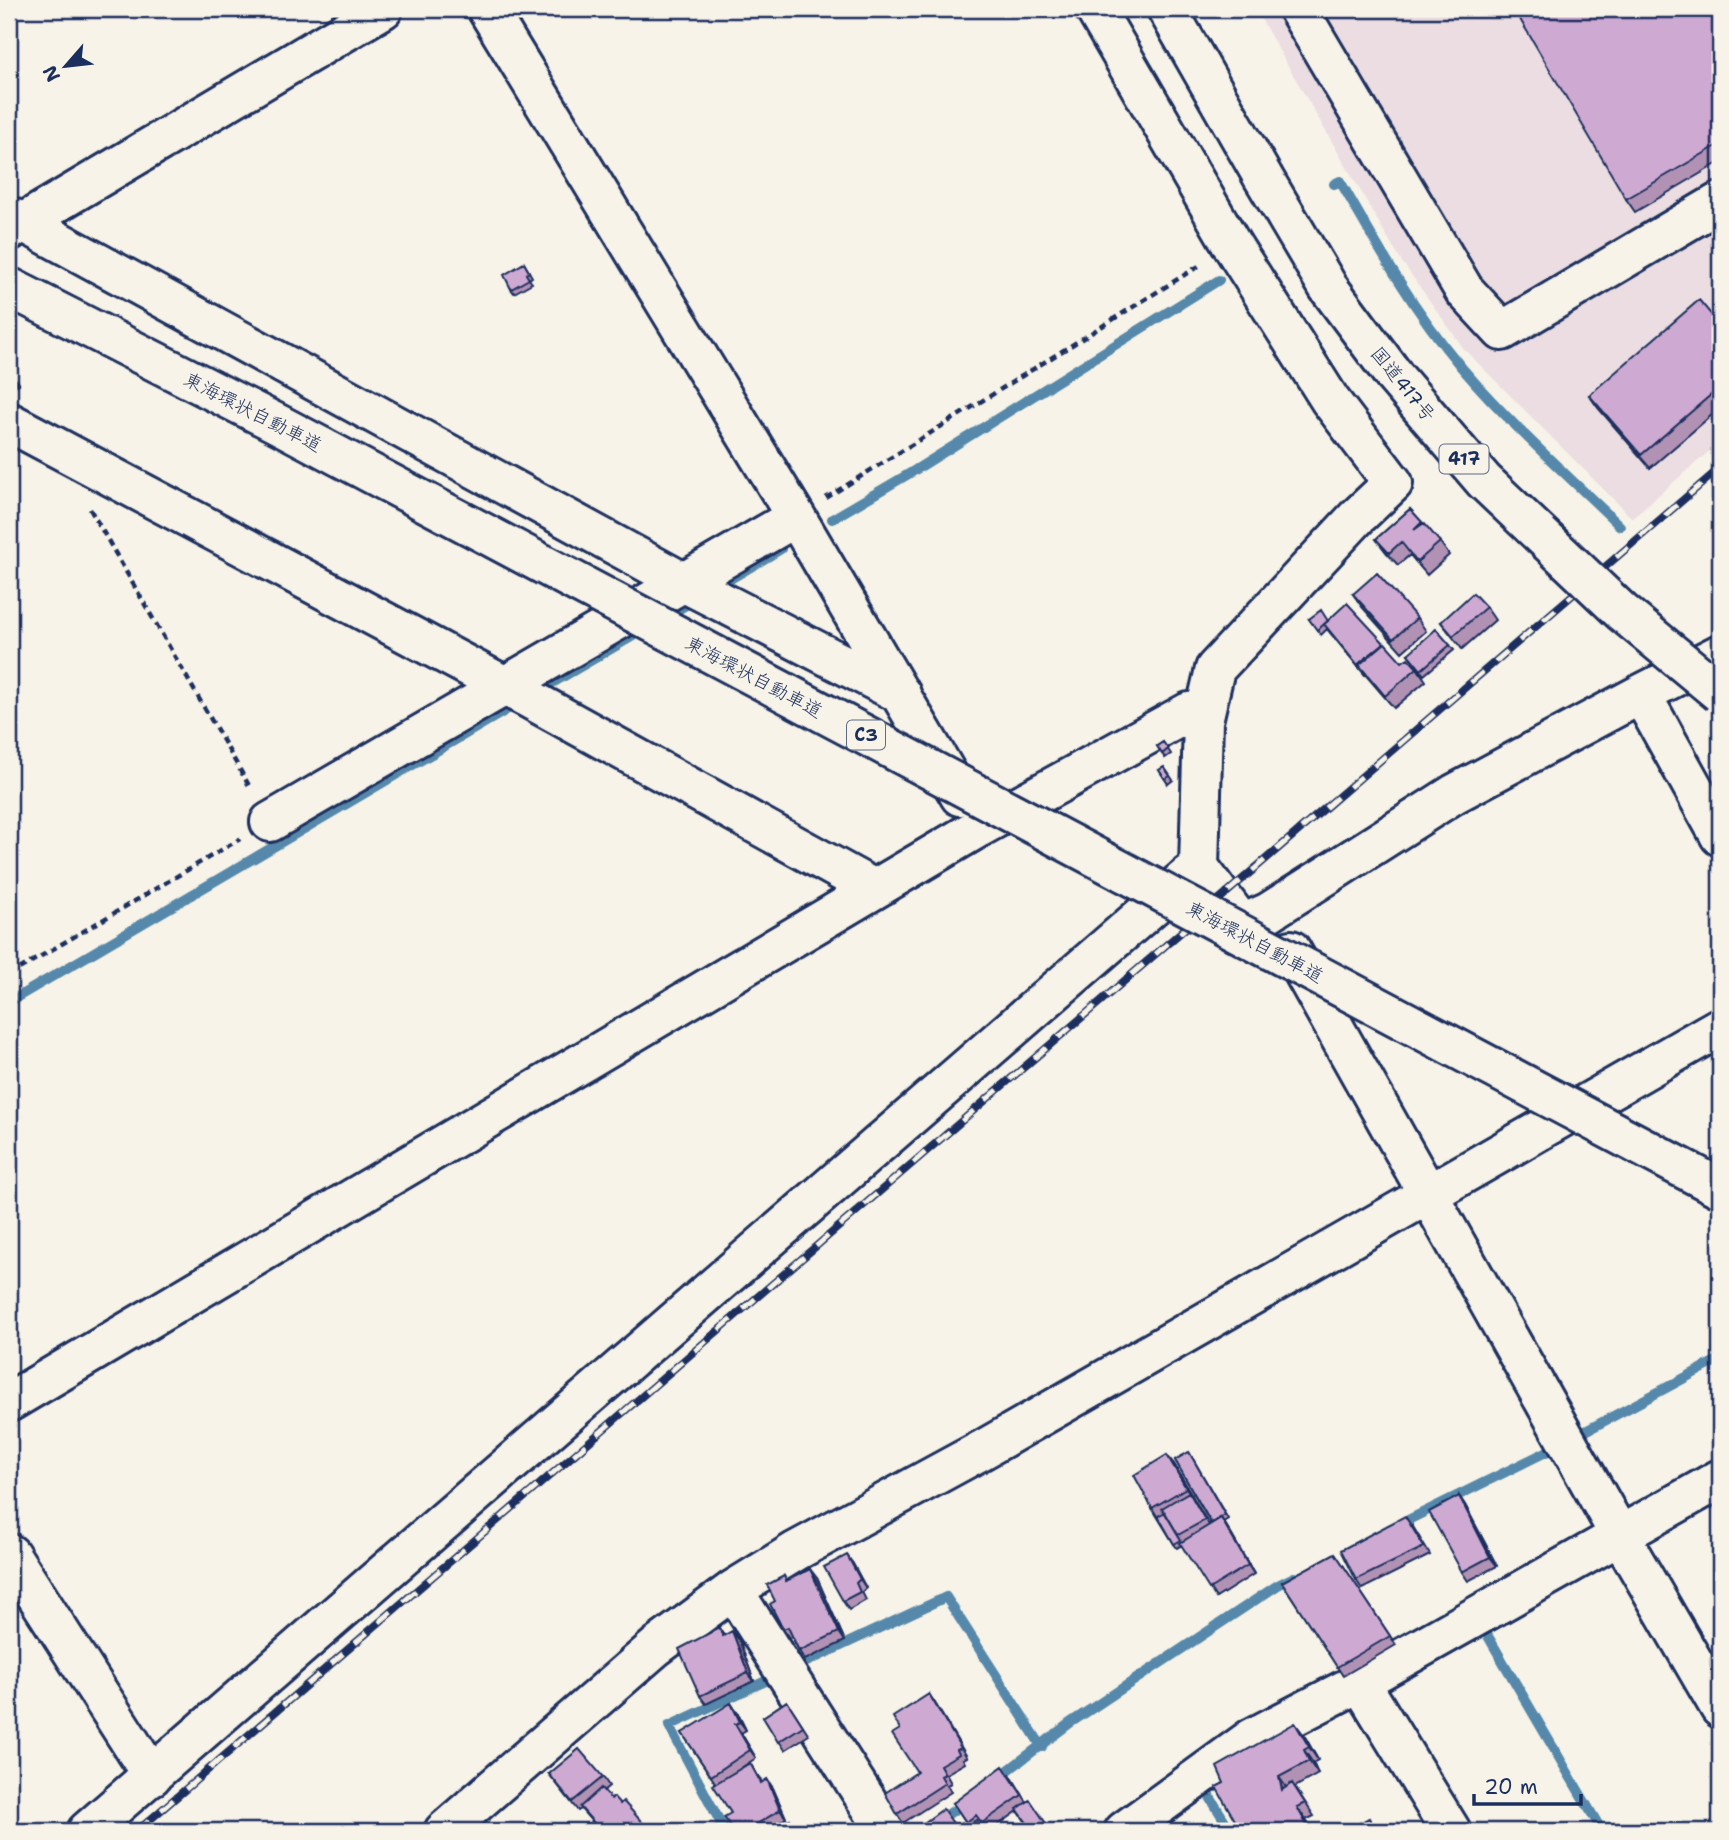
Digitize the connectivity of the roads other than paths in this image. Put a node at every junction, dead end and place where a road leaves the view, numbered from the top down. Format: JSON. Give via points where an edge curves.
{"nodes":[{"id":1,"x":383,"y":9,"type":"edge"},
{"id":2,"x":487,"y":9,"type":"edge"},
{"id":3,"x":1096,"y":9,"type":"edge"},
{"id":4,"x":1167,"y":9,"type":"edge"},
{"id":5,"x":1298,"y":9,"type":"edge"},
{"id":6,"x":1720,"y":202,"type":"edge"},
{"id":7,"x":13,"y":223,"type":"edge"},
{"id":8,"x":9,"y":287,"type":"edge"},
{"id":9,"x":15,"y":406,"type":"edge"},
{"id":10,"x":796,"y":517,"type":"junction"},
{"id":11,"x":683,"y":582,"type":"junction"},
{"id":12,"x":1720,"y":654,"type":"edge"},
{"id":13,"x":505,"y":685,"type":"junction"},
{"id":14,"x":1720,"y":692,"type":"edge"},
{"id":15,"x":901,"y":694,"type":"junction"},
{"id":16,"x":1641,"y":694,"type":"junction"},
{"id":17,"x":1203,"y":721,"type":"junction"},
{"id":18,"x":270,"y":821,"type":"road end"},
{"id":19,"x":978,"y":828,"type":"junction"},
{"id":20,"x":1720,"y":836,"type":"edge"},
{"id":21,"x":1199,"y":867,"type":"junction"},
{"id":22,"x":874,"y":889,"type":"junction"},
{"id":23,"x":1269,"y":912,"type":"junction"},
{"id":24,"x":1720,"y":1027,"type":"edge"},
{"id":25,"x":1720,"y":1188,"type":"edge"},
{"id":26,"x":1429,"y":1193,"type":"junction"},
{"id":27,"x":9,"y":1402,"type":"edge"},
{"id":28,"x":1720,"y":1479,"type":"edge"},
{"id":29,"x":1620,"y":1536,"type":"junction"},
{"id":30,"x":9,"y":1554,"type":"edge"},
{"id":31,"x":733,"y":1590,"type":"junction"},
{"id":32,"x":1360,"y":1682,"type":"junction"},
{"id":33,"x":1720,"y":1707,"type":"edge"},
{"id":34,"x":152,"y":1776,"type":"junction"},
{"id":35,"x":87,"y":1831,"type":"edge"},
{"id":36,"x":444,"y":1831,"type":"edge"},
{"id":37,"x":886,"y":1831,"type":"edge"},
{"id":38,"x":1124,"y":1831,"type":"edge"},
{"id":39,"x":1451,"y":1831,"type":"edge"}],
"edges":[{"from":1,"to":7,"type":"main road"},
{"from":2,"to":10,"type":"main road"},
{"from":3,"to":17,"type":"main road","via":[[1232,245],[1330,400],[1393,483],[1214,669]]},
{"from":4,"to":14,"type":"main road","name":"国道417号","number":"417","bridge":true,"via":[[1328,288],[1395,377],[1484,481],[1622,612]]},
{"from":5,"to":6,"type":"main road","via":[[1464,290],[1502,331]]},
{"from":7,"to":11,"type":"main road"},
{"from":8,"to":25,"type":"main road","name":"東海環状自動車道","number":"C3","bridge":true,"via":[[293,432]]},
{"from":9,"to":13,"type":"main road"},
{"from":10,"to":11,"type":"main road"},
{"from":10,"to":15,"type":"main road"},
{"from":11,"to":13,"type":"main road"},
{"from":11,"to":15,"type":"main road"},
{"from":12,"to":16,"type":"main road"},
{"from":13,"to":18,"type":"main road"},
{"from":13,"to":22,"type":"main road"},
{"from":15,"to":19,"type":"main road"},
{"from":16,"to":20,"type":"main road"},
{"from":16,"to":23,"type":"main road","via":[[1454,794]]},
{"from":17,"to":19,"type":"main road","via":[[1189,712]]},
{"from":17,"to":21,"type":"main road"},
{"from":19,"to":22,"type":"main road"},
{"from":21,"to":23,"type":"main road","via":[[1242,924]]},
{"from":21,"to":34,"type":"main road"},
{"from":22,"to":27,"type":"main road"},
{"from":23,"to":26,"type":"main road"},
{"from":24,"to":26,"type":"main road"},
{"from":26,"to":29,"type":"main road"},
{"from":26,"to":31,"type":"main road"},
{"from":28,"to":29,"type":"main road"},
{"from":29,"to":32,"type":"main road"},
{"from":29,"to":33,"type":"main road"},
{"from":30,"to":34,"type":"main road"},
{"from":31,"to":36,"type":"main road","via":[[656,1647]]},
{"from":31,"to":37,"type":"main road"},
{"from":32,"to":38,"type":"main road","via":[[1252,1738]]},
{"from":32,"to":39,"type":"main road"},
{"from":34,"to":35,"type":"main road"}]}
